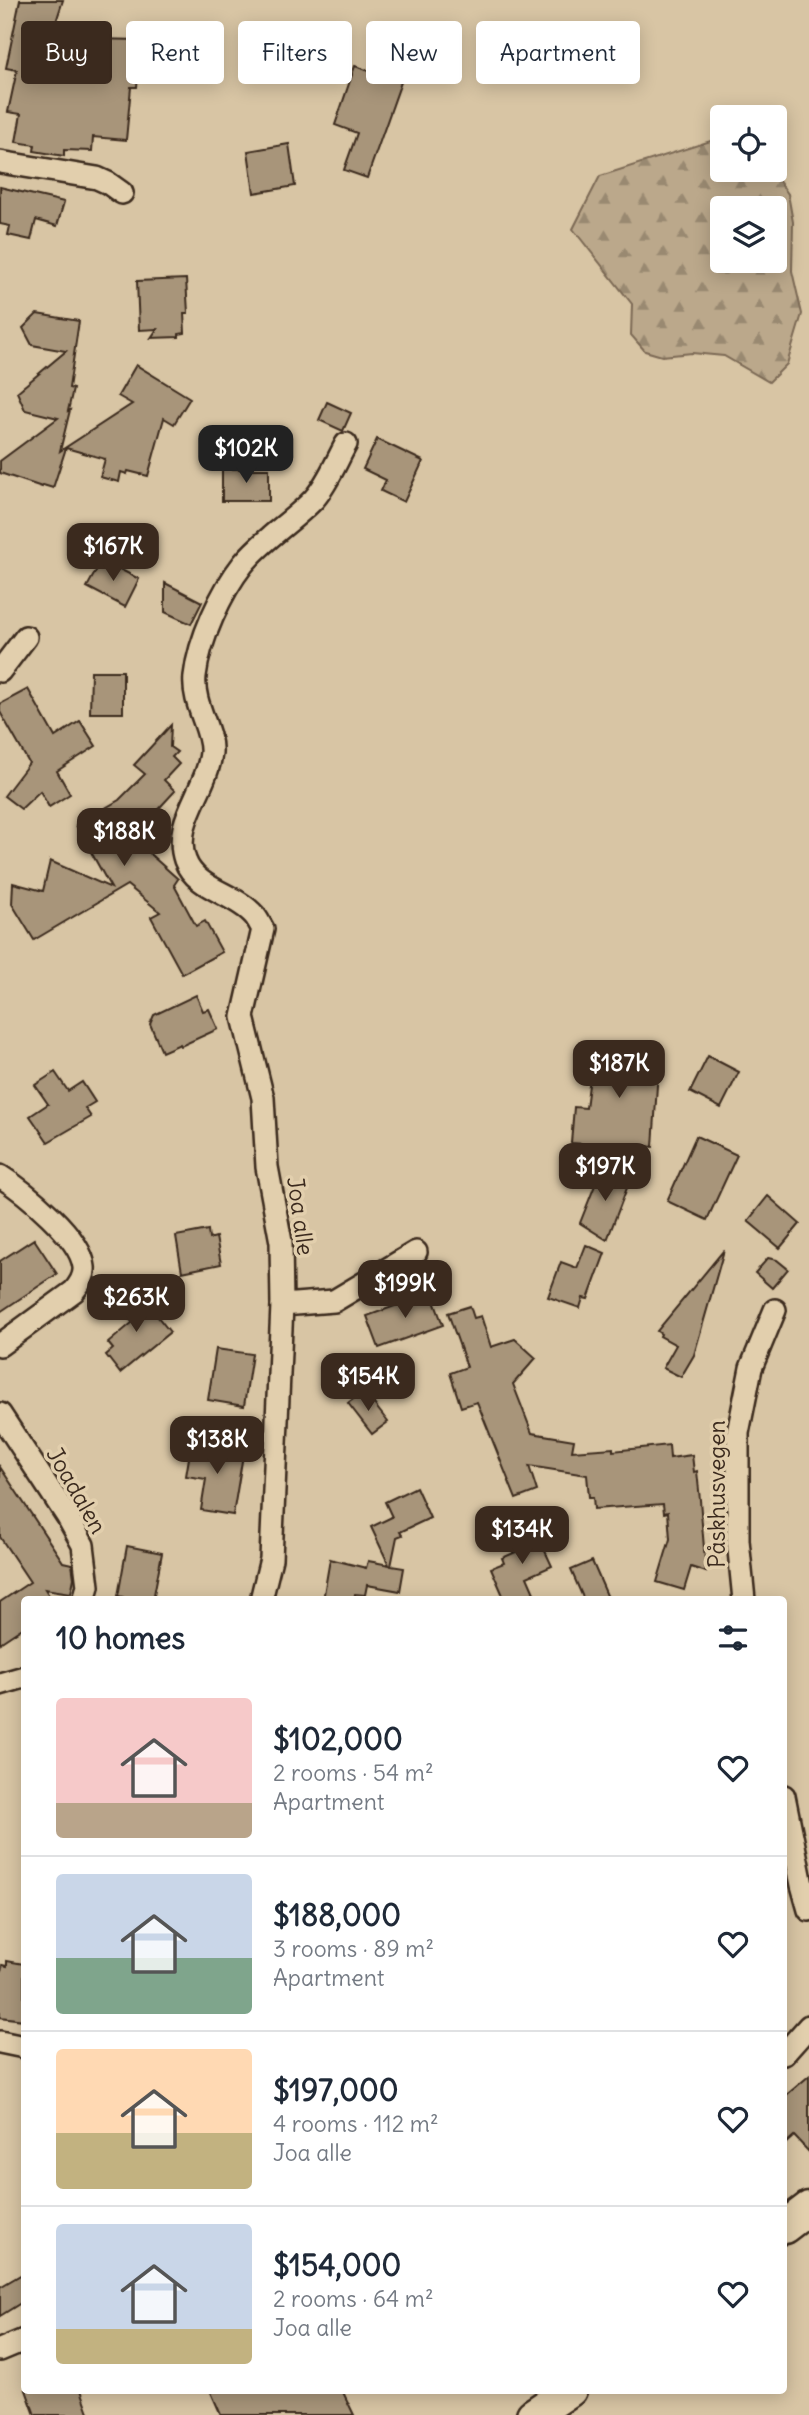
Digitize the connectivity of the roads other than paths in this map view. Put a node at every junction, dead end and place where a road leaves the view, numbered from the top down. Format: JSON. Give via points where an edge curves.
{"nodes":[{"id":1,"x":0,"y":162,"type":"edge"},
{"id":2,"x":122,"y":194,"type":"dead end"},
{"id":3,"x":346,"y":443,"type":"dead end"},
{"id":4,"x":26,"y":637,"type":"dead end"},
{"id":5,"x":0,"y":671,"type":"edge"},
{"id":6,"x":0,"y":1176,"type":"edge"},
{"id":7,"x":416,"y":1252,"type":"dead end"},
{"id":8,"x":282,"y":1305,"type":"junction"},
{"id":9,"x":775,"y":1310,"type":"dead end"},
{"id":10,"x":0,"y":1345,"type":"edge"},
{"id":11,"x":0,"y":1414,"type":"edge"},
{"id":12,"x":86,"y":1596,"type":"edge"},
{"id":13,"x":262,"y":1596,"type":"edge"},
{"id":14,"x":744,"y":1596,"type":"edge"},
{"id":15,"x":21,"y":1678,"type":"edge"},
{"id":16,"x":0,"y":1684,"type":"edge"},
{"id":17,"x":787,"y":1811,"type":"edge"},
{"id":18,"x":809,"y":1910,"type":"edge"},
{"id":19,"x":809,"y":2026,"type":"edge"},
{"id":20,"x":0,"y":2042,"type":"edge"},
{"id":21,"x":21,"y":2046,"type":"edge"},
{"id":22,"x":787,"y":2051,"type":"edge"},
{"id":23,"x":809,"y":2208,"type":"edge"},
{"id":24,"x":787,"y":2225,"type":"edge"},
{"id":25,"x":809,"y":2230,"type":"edge"},
{"id":26,"x":787,"y":2245,"type":"edge"},
{"id":27,"x":21,"y":2341,"type":"edge"},
{"id":28,"x":0,"y":2350,"type":"edge"},
{"id":29,"x":564,"y":2394,"type":"edge"},
{"id":30,"x":533,"y":2415,"type":"edge"}],
"edges":[{"from":1,"to":2,"type":"street","via":[[97,178]]},
{"from":3,"to":8,"type":"street","name":"Joa alle","via":[[315,498],[243,564],[219,604],[195,676],[196,702],[211,751],[182,844],[186,862],[198,879],[254,914],[263,929],[243,1017],[262,1098],[267,1167],[281,1242]]},
{"from":4,"to":5,"type":"street"},
{"from":6,"to":10,"type":"street","via":[[64,1230],[84,1267],[82,1281],[74,1291]]},
{"from":7,"to":8,"type":"street","via":[[334,1301]]},
{"from":8,"to":13,"type":"street","name":"Joa alle","via":[[271,1559]]},
{"from":9,"to":14,"type":"street","name":"Påskhusvegen","via":[[751,1368],[738,1433],[738,1540]]},
{"from":11,"to":12,"type":"street","name":"Joadalen","via":[[83,1545]]},
{"from":15,"to":16,"type":"street"},
{"from":17,"to":18,"type":"street"},
{"from":19,"to":22,"type":"street"},
{"from":20,"to":21,"type":"street"},
{"from":23,"to":24,"type":"main road"},
{"from":25,"to":26,"type":"main road"},
{"from":27,"to":28,"type":"street"},
{"from":29,"to":30,"type":"main road"}]}
